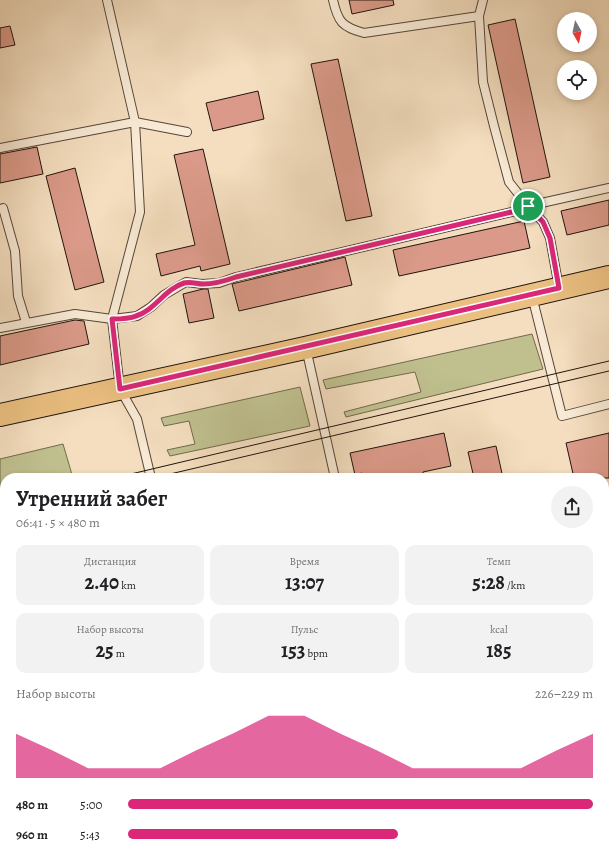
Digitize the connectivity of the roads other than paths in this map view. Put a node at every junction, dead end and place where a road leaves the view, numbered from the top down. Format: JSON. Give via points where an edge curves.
{"nodes":[{"id":1,"x":107,"y":0,"type":"edge"},
{"id":2,"x":333,"y":0,"type":"edge"},
{"id":3,"x":483,"y":0,"type":"edge"},
{"id":4,"x":479,"y":16,"type":"junction"},
{"id":5,"x":135,"y":122,"type":"junction"},
{"id":6,"x":187,"y":132,"type":"dead end"},
{"id":7,"x":0,"y":148,"type":"edge"},
{"id":8,"x":609,"y":188,"type":"edge"},
{"id":9,"x":528,"y":206,"type":"junction"},
{"id":10,"x":3,"y":208,"type":"dead end"},
{"id":11,"x":609,"y":277,"type":"edge"},
{"id":12,"x":559,"y":288,"type":"junction"},
{"id":13,"x":532,"y":295,"type":"junction"},
{"id":14,"x":112,"y":319,"type":"junction"},
{"id":15,"x":26,"y":322,"type":"junction"},
{"id":16,"x":0,"y":328,"type":"edge"},
{"id":17,"x":305,"y":348,"type":"junction"},
{"id":18,"x":120,"y":389,"type":"junction"},
{"id":19,"x":609,"y":404,"type":"edge"},
{"id":20,"x":0,"y":415,"type":"edge"},
{"id":21,"x":150,"y":473,"type":"edge"},
{"id":22,"x":334,"y":473,"type":"edge"}],
"edges":[{"from":1,"to":5,"type":"lane"},
{"from":2,"to":4,"type":"lane","via":[[337,16],[349,29],[364,33]]},
{"from":3,"to":4,"type":"lane"},
{"from":4,"to":9,"type":"lane","via":[[483,82],[494,126],[509,182]]},
{"from":5,"to":6,"type":"lane"},
{"from":5,"to":7,"type":"lane"},
{"from":5,"to":14,"type":"lane","via":[[140,212]]},
{"from":8,"to":9,"type":"lane"},
{"from":9,"to":12,"type":"lane","via":[[543,222],[550,238]]},
{"from":9,"to":14,"type":"lane","via":[[219,283],[186,282],[137,316]]},
{"from":10,"to":15,"type":"lane","via":[[15,251],[18,296]]},
{"from":11,"to":12,"type":"main road"},
{"from":12,"to":13,"type":"main road"},
{"from":13,"to":17,"type":"main road"},
{"from":13,"to":19,"type":"lane","via":[[562,416]]},
{"from":14,"to":15,"type":"lane","via":[[76,314]]},
{"from":14,"to":18,"type":"lane"},
{"from":15,"to":16,"type":"lane"},
{"from":17,"to":18,"type":"main road"},
{"from":17,"to":22,"type":"lane"},
{"from":18,"to":20,"type":"main road"},
{"from":18,"to":21,"type":"lane","via":[[137,419]]}]}
